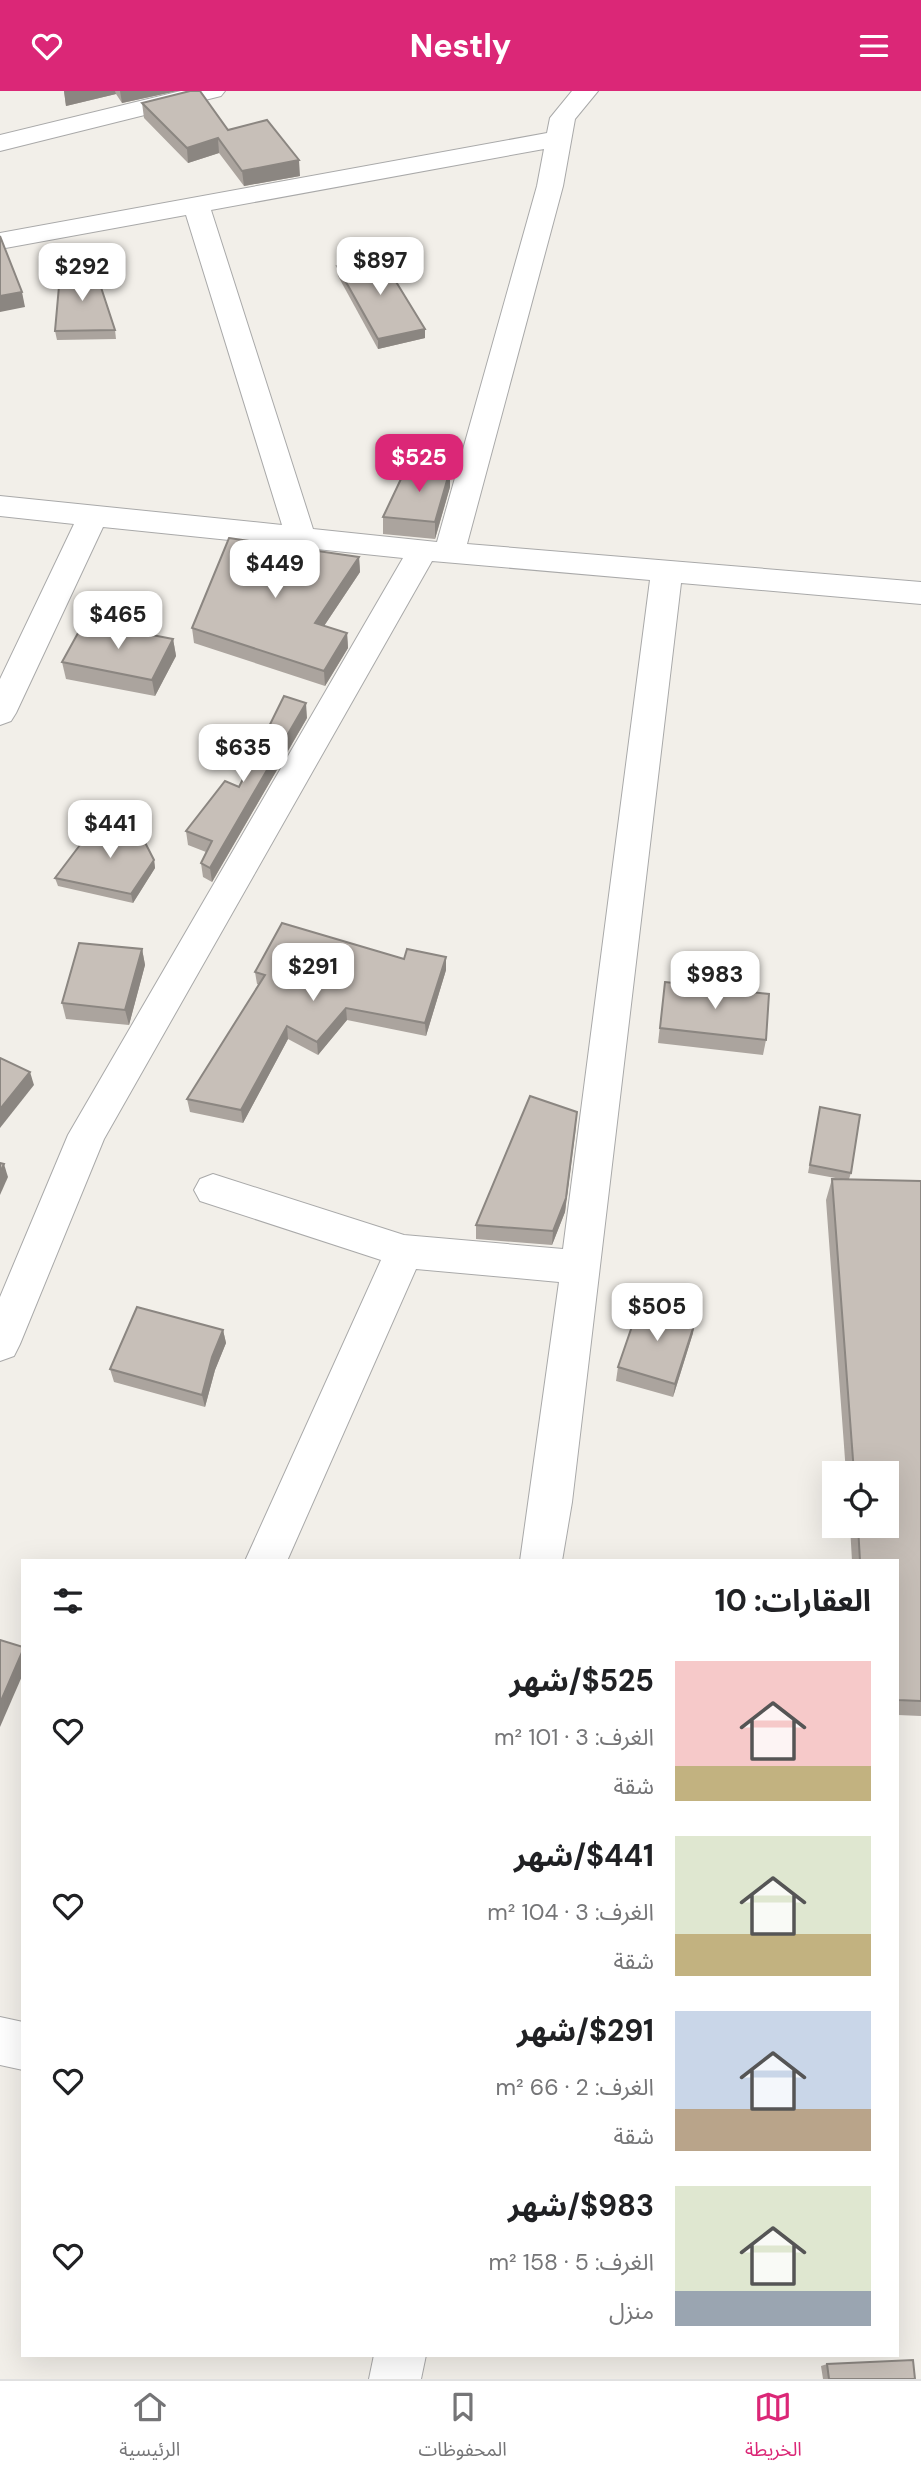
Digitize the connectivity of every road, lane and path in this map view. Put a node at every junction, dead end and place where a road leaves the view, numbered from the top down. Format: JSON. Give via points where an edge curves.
{"nodes":[{"id":1,"x":212,"y":91,"type":"edge"},
{"id":2,"x":581,"y":92,"type":"edge"},
{"id":3,"x":559,"y":139,"type":"junction"},
{"id":4,"x":0,"y":143,"type":"edge"},
{"id":5,"x":196,"y":206,"type":"junction"},
{"id":6,"x":0,"y":241,"type":"edge"},
{"id":7,"x":0,"y":506,"type":"edge"},
{"id":8,"x":93,"y":516,"type":"junction"},
{"id":9,"x":301,"y":537,"type":"junction"},
{"id":10,"x":436,"y":552,"type":"junction"},
{"id":11,"x":667,"y":571,"type":"junction"},
{"id":12,"x":921,"y":593,"type":"edge"},
{"id":13,"x":7,"y":683,"type":"edge"},
{"id":14,"x":0,"y":713,"type":"edge"},
{"id":15,"x":213,"y":1190,"type":"dead end"},
{"id":16,"x":404,"y":1251,"type":"junction"},
{"id":17,"x":580,"y":1266,"type":"junction"},
{"id":18,"x":0,"y":1345,"type":"edge"},
{"id":19,"x":267,"y":1559,"type":"edge"},
{"id":20,"x":541,"y":1559,"type":"edge"},
{"id":21,"x":0,"y":2041,"type":"edge"},
{"id":22,"x":21,"y":2046,"type":"edge"},
{"id":23,"x":400,"y":2357,"type":"edge"},
{"id":24,"x":395,"y":2379,"type":"edge"}],
"edges":[{"from":1,"to":4,"type":"street"},
{"from":2,"to":3,"type":"street","via":[[564,118]]},
{"from":3,"to":5,"type":"street"},
{"from":3,"to":10,"type":"street","via":[[550,185]]},
{"from":5,"to":6,"type":"street"},
{"from":5,"to":9,"type":"street"},
{"from":7,"to":8,"type":"street"},
{"from":8,"to":9,"type":"street"},
{"from":8,"to":13,"type":"street"},
{"from":9,"to":10,"type":"street"},
{"from":10,"to":11,"type":"street"},
{"from":10,"to":18,"type":"street","via":[[88,1135]]},
{"from":11,"to":12,"type":"street"},
{"from":11,"to":17,"type":"street"},
{"from":13,"to":14,"type":"street"},
{"from":15,"to":16,"type":"street"},
{"from":16,"to":17,"type":"street"},
{"from":16,"to":19,"type":"street"},
{"from":17,"to":20,"type":"street"},
{"from":21,"to":22,"type":"street"},
{"from":23,"to":24,"type":"street"}]}
